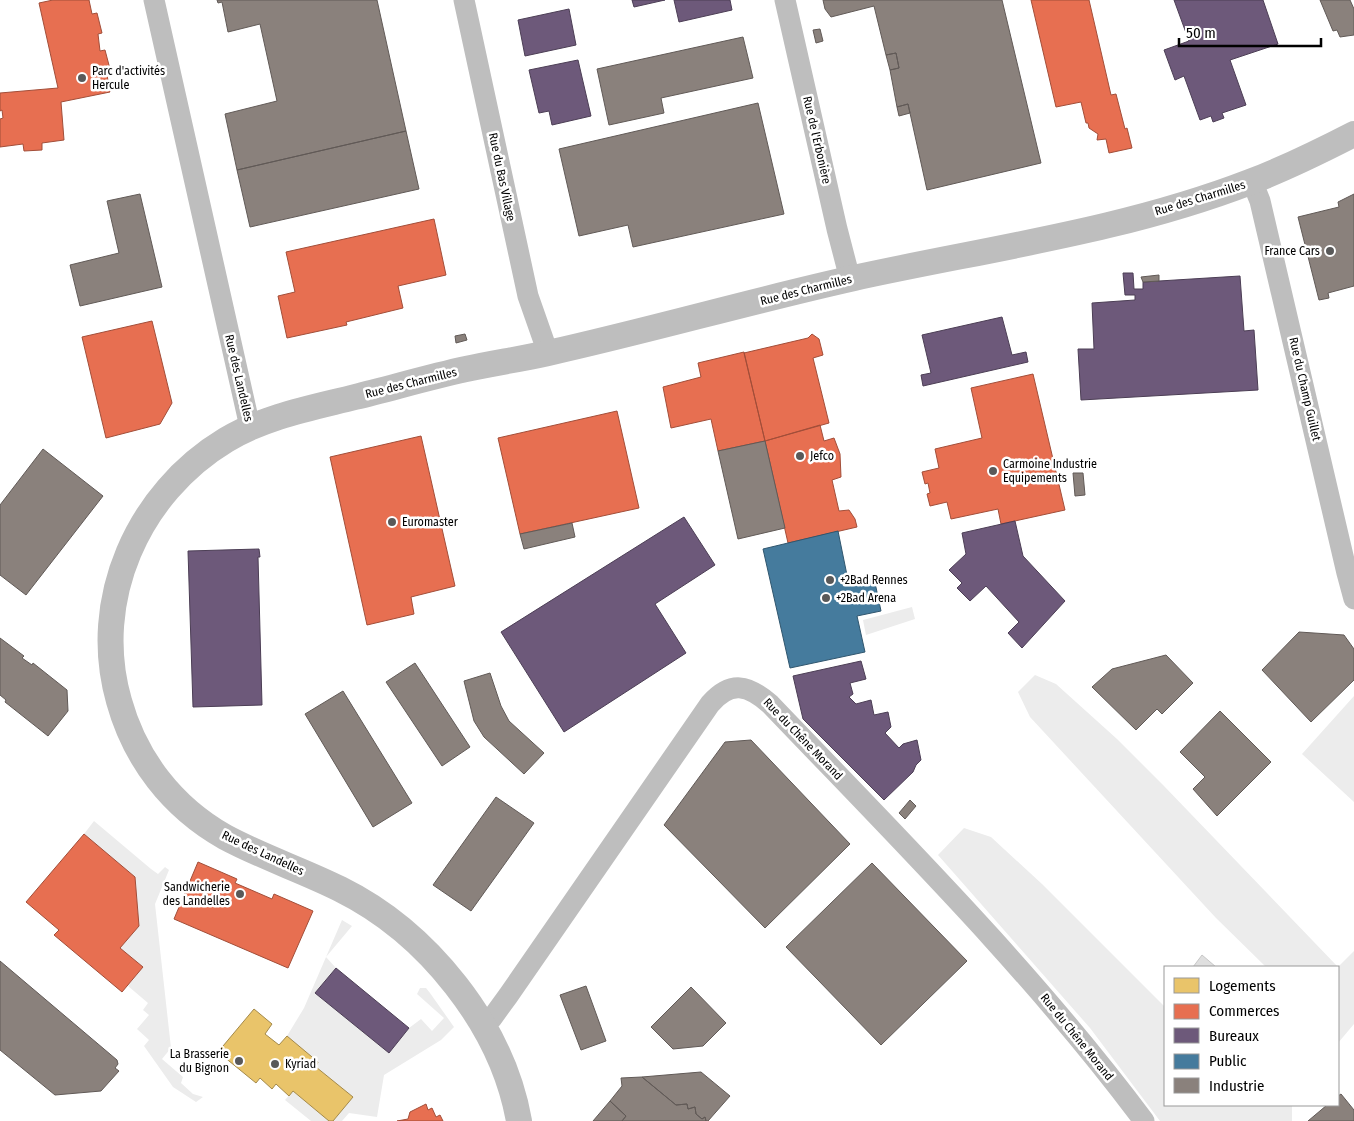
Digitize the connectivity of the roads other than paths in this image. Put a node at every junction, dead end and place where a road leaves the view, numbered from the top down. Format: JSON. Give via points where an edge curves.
{"nodes":[{"id":1,"x":154,"y":0,"type":"edge"},
{"id":2,"x":464,"y":0,"type":"edge"},
{"id":3,"x":785,"y":0,"type":"edge"},
{"id":4,"x":1354,"y":134,"type":"edge"},
{"id":5,"x":1252,"y":182,"type":"junction"},
{"id":6,"x":850,"y":279,"type":"junction"},
{"id":7,"x":548,"y":353,"type":"junction"},
{"id":8,"x":250,"y":427,"type":"junction"},
{"id":9,"x":1354,"y":598,"type":"edge"},
{"id":10,"x":484,"y":1025,"type":"junction"},
{"id":11,"x":519,"y":1121,"type":"edge"},
{"id":12,"x":1144,"y":1121,"type":"edge"}],
"edges":[{"from":1,"to":8,"type":"street","name":"Rue des Landelles"},
{"from":2,"to":7,"type":"street","name":"Rue du Bas Village","via":[[528,296]]},
{"from":3,"to":6,"type":"street","name":"Rue de l'Erbonière"},
{"from":4,"to":5,"type":"street","name":"Rue des Charmilles"},
{"from":5,"to":6,"type":"street","name":"Rue des Charmilles","via":[[1172,208],[1090,229]]},
{"from":5,"to":9,"type":"street","name":"Rue du Champ Guillet","via":[[1260,201]]},
{"from":6,"to":7,"type":"street","name":"Rue des Charmilles"},
{"from":7,"to":8,"type":"street","name":"Rue des Charmilles","via":[[463,370],[278,416]]},
{"from":8,"to":10,"type":"street","name":"Rue des Landelles","via":[[213,448],[178,479],[149,514],[118,578],[111,619],[110,658],[131,738],[161,783],[184,807],[209,826],[244,846],[340,889],[399,928],[448,977]]},
{"from":10,"to":11,"type":"street","name":"Rue des Landelles","via":[[507,1073]]},
{"from":10,"to":12,"type":"street","name":"Rue du Chêne Morand","via":[[508,996],[710,704],[718,695],[735,687],[759,694],[770,704],[938,881],[1061,1014]]}]}
